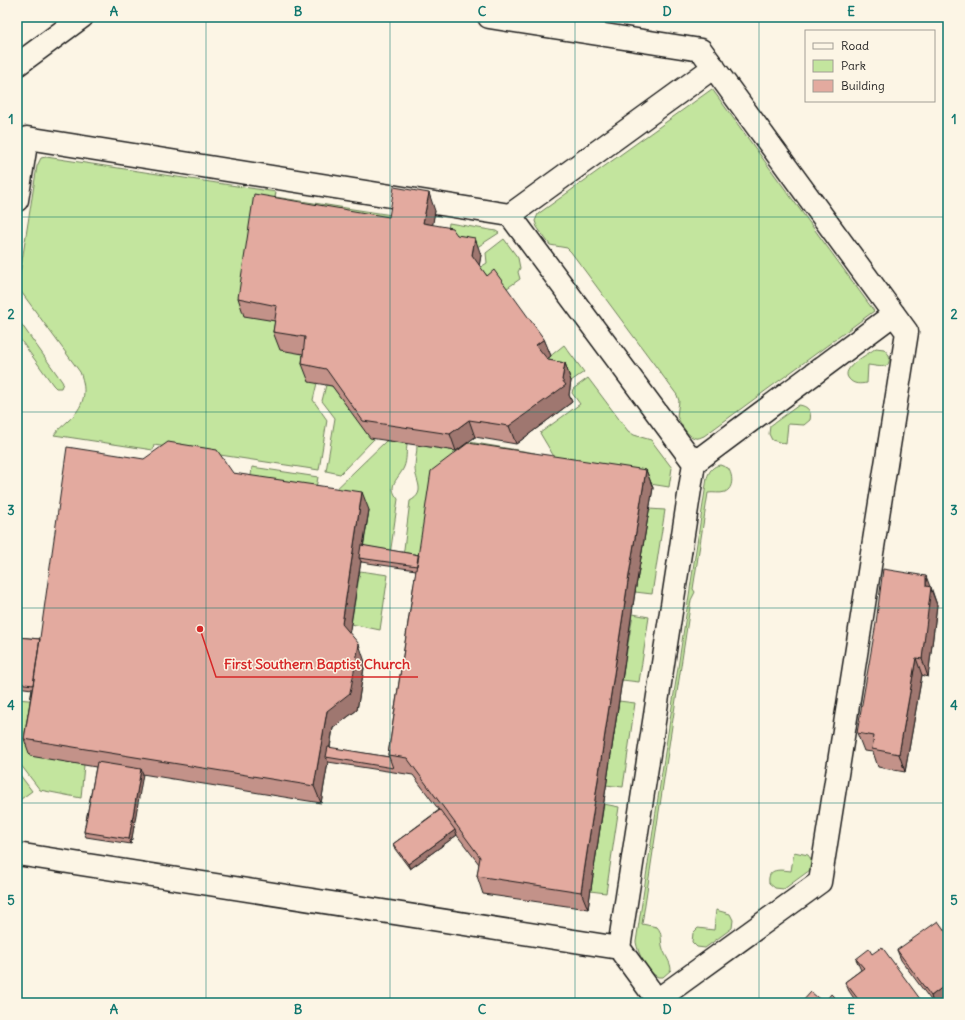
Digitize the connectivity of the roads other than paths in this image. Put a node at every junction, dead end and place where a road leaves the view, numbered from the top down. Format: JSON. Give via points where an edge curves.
{"nodes":[{"id":1,"x":82,"y":17,"type":"edge"},
{"id":2,"x":489,"y":17,"type":"edge"},
{"id":3,"x":17,"y":65,"type":"edge"},
{"id":4,"x":714,"y":67,"type":"junction"},
{"id":5,"x":22,"y":131,"type":"edge"},
{"id":6,"x":17,"y":200,"type":"edge"},
{"id":7,"x":510,"y":216,"type":"junction"},
{"id":8,"x":894,"y":314,"type":"junction"},
{"id":9,"x":694,"y":463,"type":"junction"},
{"id":10,"x":17,"y":854,"type":"edge"},
{"id":11,"x":619,"y":948,"type":"junction"},
{"id":12,"x":655,"y":1002,"type":"edge"}],
"edges":[{"from":1,"to":3,"type":"lane"},
{"from":2,"to":4,"type":"lane","via":[[702,50]]},
{"from":4,"to":7,"type":"lane"},
{"from":4,"to":8,"type":"lane"},
{"from":5,"to":6,"type":"lane"},
{"from":5,"to":7,"type":"lane"},
{"from":7,"to":9,"type":"lane"},
{"from":8,"to":9,"type":"lane"},
{"from":8,"to":12,"type":"lane","via":[[907,332],[820,882]]},
{"from":9,"to":11,"type":"lane"},
{"from":10,"to":11,"type":"lane"},
{"from":11,"to":12,"type":"lane"}]}
